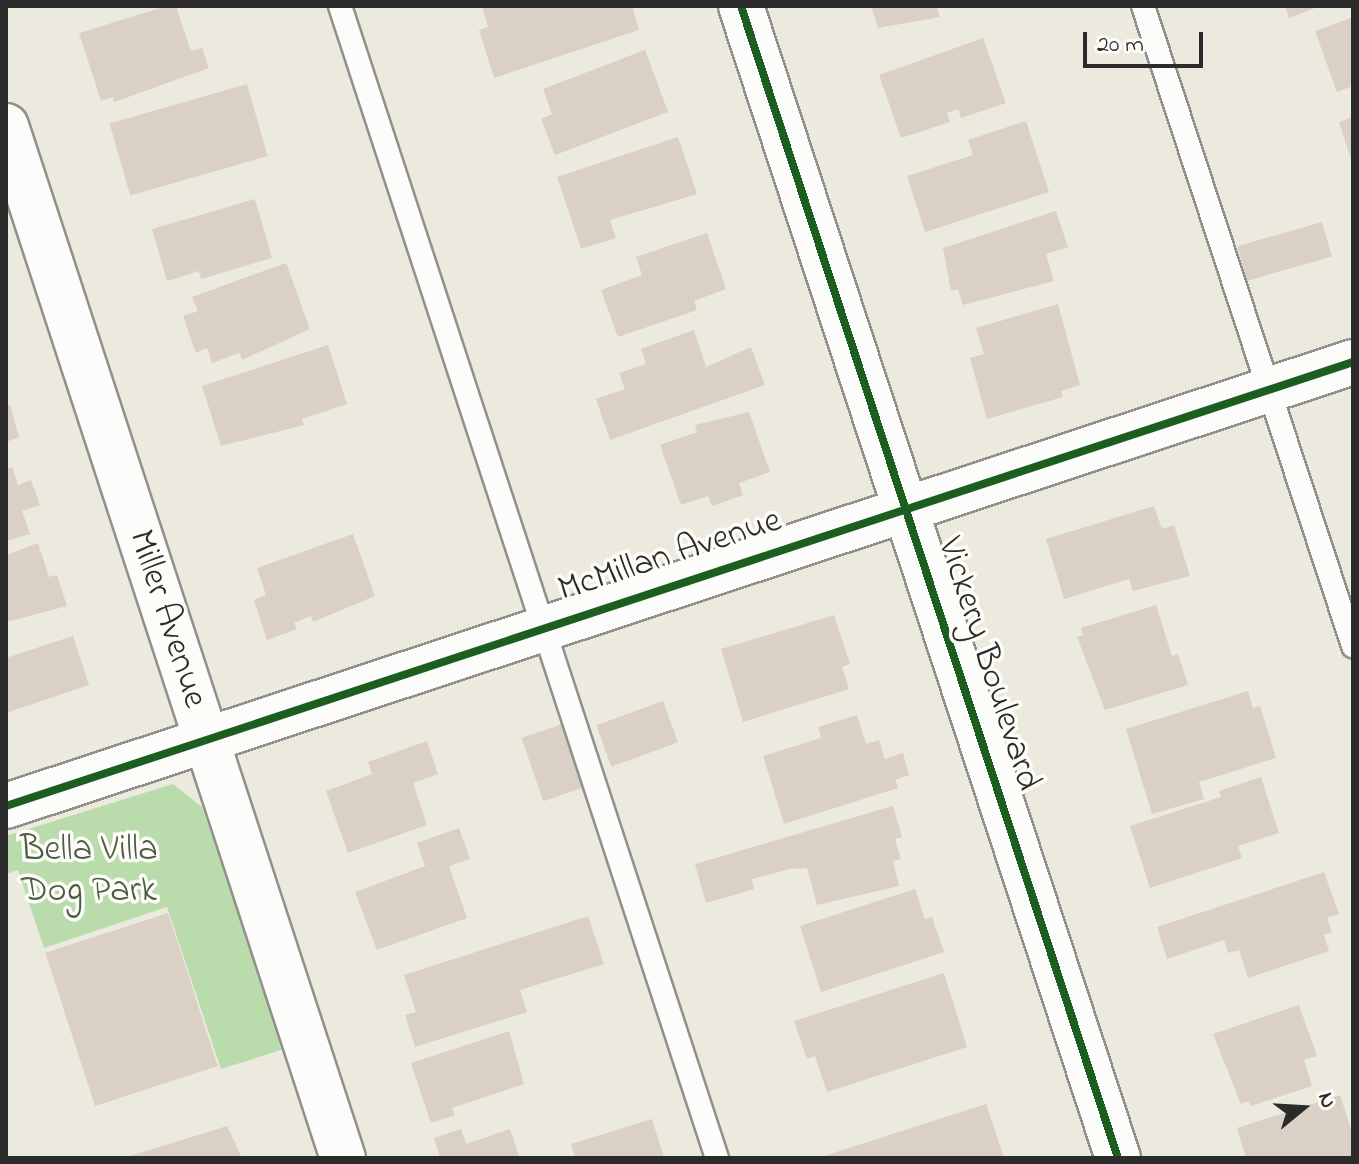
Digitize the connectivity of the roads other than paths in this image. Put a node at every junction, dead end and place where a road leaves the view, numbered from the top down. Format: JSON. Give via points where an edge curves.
{"nodes":[{"id":1,"x":340,"y":6,"type":"edge"},
{"id":2,"x":741,"y":6,"type":"edge"},
{"id":3,"x":1143,"y":6,"type":"edge"},
{"id":4,"x":6,"y":126,"type":"edge"},
{"id":5,"x":1353,"y":362,"type":"edge"},
{"id":6,"x":1269,"y":391,"type":"junction"},
{"id":7,"x":908,"y":508,"type":"junction"},
{"id":8,"x":546,"y":625,"type":"junction"},
{"id":9,"x":1353,"y":646,"type":"edge"},
{"id":10,"x":206,"y":741,"type":"junction"},
{"id":11,"x":6,"y":806,"type":"edge"},
{"id":12,"x":343,"y":1158,"type":"edge"},
{"id":13,"x":717,"y":1158,"type":"edge"},
{"id":14,"x":1118,"y":1158,"type":"edge"}],
"edges":[{"from":1,"to":8,"type":"lane"},
{"from":2,"to":7,"type":"street","name":"Vickery Boulevard"},
{"from":3,"to":6,"type":"lane"},
{"from":4,"to":10,"type":"street","name":"Miller Avenue"},
{"from":5,"to":6,"type":"street","name":"McMillan Avenue"},
{"from":6,"to":7,"type":"street","name":"McMillan Avenue"},
{"from":6,"to":9,"type":"lane"},
{"from":7,"to":8,"type":"street","name":"McMillan Avenue"},
{"from":7,"to":14,"type":"street","name":"Vickery Boulevard"},
{"from":8,"to":10,"type":"street","name":"McMillan Avenue"},
{"from":8,"to":13,"type":"lane"},
{"from":10,"to":11,"type":"street","name":"McMillan Avenue"},
{"from":10,"to":12,"type":"street","name":"Miller Avenue"}]}
